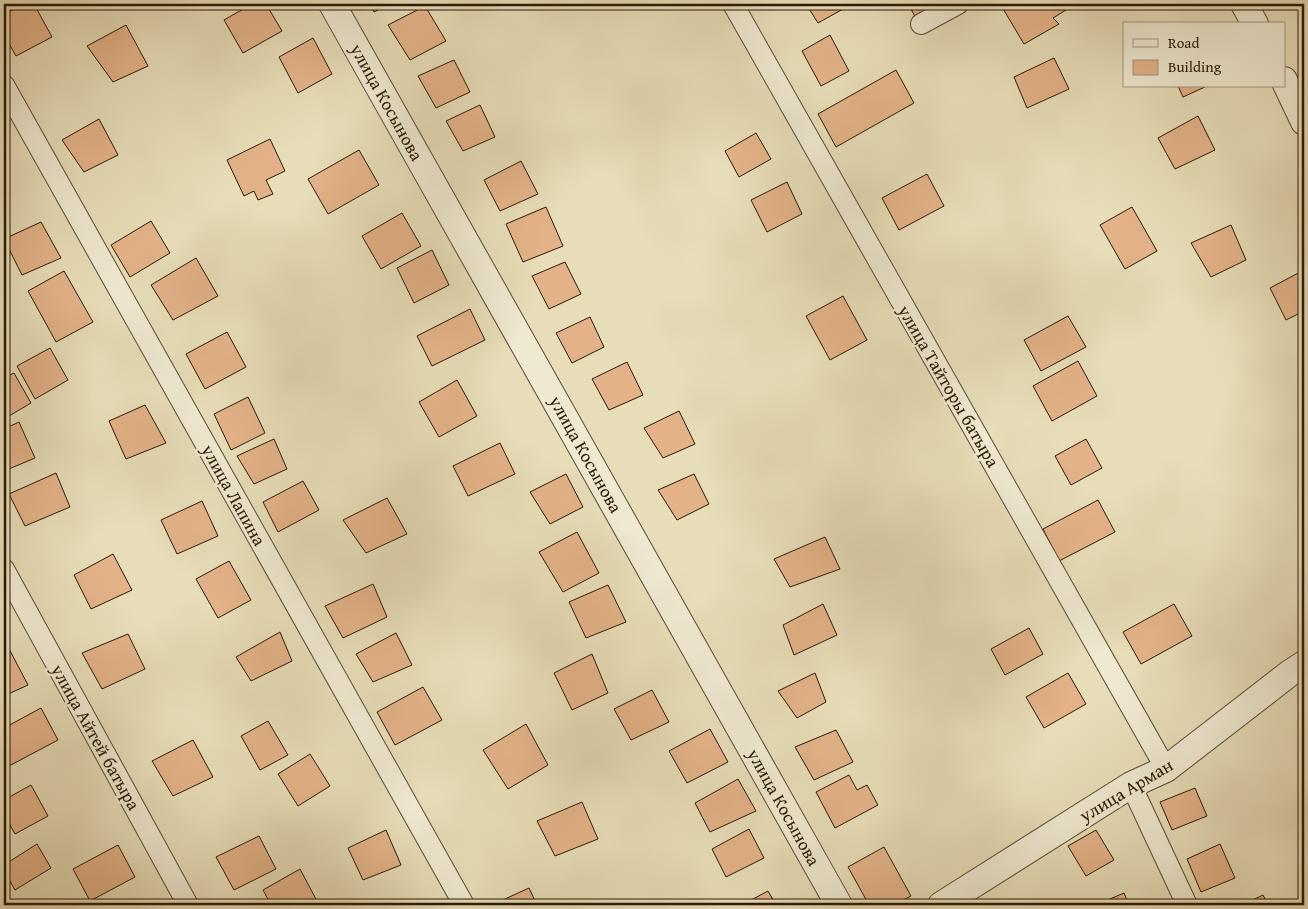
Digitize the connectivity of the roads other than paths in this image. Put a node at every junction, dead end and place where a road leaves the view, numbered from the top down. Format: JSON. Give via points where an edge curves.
{"nodes":[{"id":1,"x":332,"y":4,"type":"edge"},
{"id":2,"x":733,"y":4,"type":"edge"},
{"id":3,"x":958,"y":4,"type":"edge"},
{"id":4,"x":1244,"y":4,"type":"edge"},
{"id":5,"x":1254,"y":22,"type":"edge"},
{"id":6,"x":921,"y":24,"type":"dead end"},
{"id":7,"x":1286,"y":84,"type":"edge"},
{"id":8,"x":4,"y":85,"type":"edge"},
{"id":9,"x":1304,"y":122,"type":"edge"},
{"id":10,"x":4,"y":569,"type":"edge"},
{"id":11,"x":1304,"y":664,"type":"edge"},
{"id":12,"x":1166,"y":769,"type":"junction"},
{"id":13,"x":1131,"y":785,"type":"junction"},
{"id":14,"x":188,"y":905,"type":"edge"},
{"id":15,"x":464,"y":905,"type":"edge"},
{"id":16,"x":839,"y":905,"type":"edge"},
{"id":17,"x":941,"y":905,"type":"edge"},
{"id":18,"x":1187,"y":905,"type":"edge"}],
"edges":[{"from":1,"to":16,"type":"street","name":"улица Косынова"},
{"from":2,"to":12,"type":"street","name":"улица Тайторы батыра"},
{"from":3,"to":6,"type":"street"},
{"from":4,"to":5,"type":"street"},
{"from":7,"to":9,"type":"street"},
{"from":8,"to":15,"type":"street","name":"улица Лапина"},
{"from":10,"to":14,"type":"street","name":"улица Айтей батыра"},
{"from":11,"to":12,"type":"street","name":"улица Арман"},
{"from":12,"to":13,"type":"street","name":"улица Арман"},
{"from":13,"to":17,"type":"street","name":"улица Арман"},
{"from":13,"to":18,"type":"street"}]}
